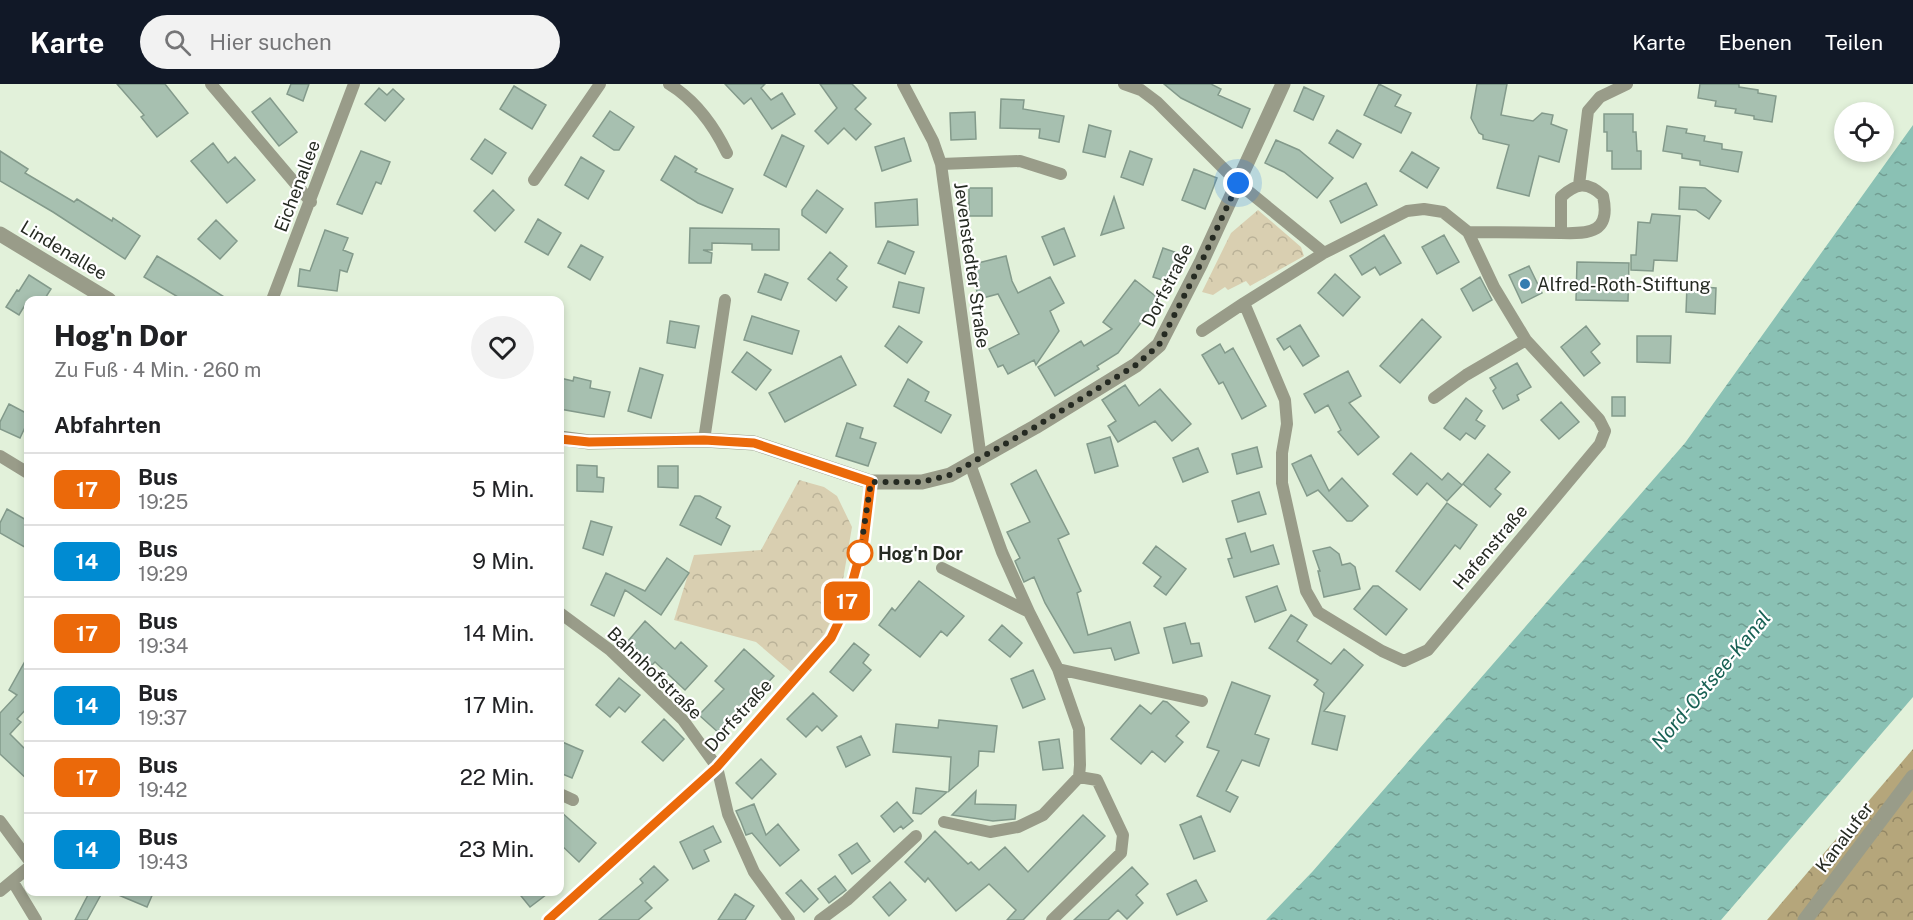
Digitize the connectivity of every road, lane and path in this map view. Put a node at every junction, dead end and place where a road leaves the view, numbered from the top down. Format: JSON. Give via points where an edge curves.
{"nodes":[{"id":1,"x":212,"y":84,"type":"edge"},
{"id":2,"x":354,"y":84,"type":"edge"},
{"id":3,"x":600,"y":84,"type":"edge"},
{"id":4,"x":669,"y":84,"type":"edge"},
{"id":5,"x":903,"y":84,"type":"edge"},
{"id":6,"x":1124,"y":84,"type":"edge"},
{"id":7,"x":1283,"y":84,"type":"edge"},
{"id":8,"x":1627,"y":84,"type":"edge"},
{"id":9,"x":727,"y":153,"type":"dead end"},
{"id":10,"x":940,"y":164,"type":"junction"},
{"id":11,"x":1061,"y":174,"type":"dead end"},
{"id":12,"x":534,"y":180,"type":"dead end"},
{"id":13,"x":1238,"y":183,"type":"junction"},
{"id":14,"x":1579,"y":185,"type":"junction"},
{"id":15,"x":311,"y":202,"type":"junction"},
{"id":16,"x":1468,"y":232,"type":"junction"},
{"id":17,"x":1561,"y":233,"type":"junction"},
{"id":18,"x":0,"y":234,"type":"edge"},
{"id":19,"x":1324,"y":253,"type":"junction"},
{"id":20,"x":102,"y":296,"type":"edge"},
{"id":21,"x":275,"y":296,"type":"edge"},
{"id":22,"x":725,"y":300,"type":"dead end"},
{"id":23,"x":1245,"y":303,"type":"junction"},
{"id":24,"x":1202,"y":330,"type":"dead end"},
{"id":25,"x":1526,"y":340,"type":"junction"},
{"id":26,"x":1434,"y":398,"type":"dead end"},
{"id":27,"x":564,"y":439,"type":"edge"},
{"id":28,"x":704,"y":440,"type":"junction"},
{"id":29,"x":0,"y":456,"type":"edge"},
{"id":30,"x":976,"y":462,"type":"junction"},
{"id":31,"x":24,"y":471,"type":"edge"},
{"id":32,"x":871,"y":482,"type":"junction"},
{"id":33,"x":942,"y":568,"type":"dead end"},
{"id":34,"x":1029,"y":612,"type":"junction"},
{"id":35,"x":564,"y":616,"type":"edge"},
{"id":36,"x":1058,"y":669,"type":"junction"},
{"id":37,"x":1202,"y":701,"type":"dead end"},
{"id":38,"x":717,"y":767,"type":"junction"},
{"id":39,"x":1079,"y":777,"type":"junction"},
{"id":40,"x":1913,"y":777,"type":"edge"},
{"id":41,"x":564,"y":796,"type":"edge"},
{"id":42,"x":573,"y":800,"type":"dead end"},
{"id":43,"x":0,"y":821,"type":"edge"},
{"id":44,"x":944,"y":822,"type":"dead end"},
{"id":45,"x":916,"y":836,"type":"dead end"},
{"id":46,"x":24,"y":854,"type":"edge"},
{"id":47,"x":24,"y":872,"type":"edge"},
{"id":48,"x":13,"y":882,"type":"junction"},
{"id":49,"x":0,"y":891,"type":"edge"},
{"id":50,"x":36,"y":920,"type":"edge"},
{"id":51,"x":548,"y":920,"type":"edge"},
{"id":52,"x":789,"y":920,"type":"edge"},
{"id":53,"x":820,"y":920,"type":"edge"},
{"id":54,"x":1052,"y":920,"type":"edge"},
{"id":55,"x":1805,"y":920,"type":"edge"}],
"edges":[{"from":1,"to":15,"type":"street"},
{"from":2,"to":15,"type":"street","name":"Eichenallee"},
{"from":3,"to":12,"type":"street"},
{"from":4,"to":9,"type":"street","via":[[716,129]]},
{"from":5,"to":10,"type":"street","name":"Jevenstedter Straße","via":[[928,130]]},
{"from":6,"to":13,"type":"street","via":[[1157,102]]},
{"from":7,"to":13,"type":"street","name":"Dorfstraße"},
{"from":8,"to":14,"type":"street","via":[[1600,97],[1588,111]]},
{"from":10,"to":11,"type":"street","via":[[1020,161]]},
{"from":10,"to":30,"type":"street","name":"Jevenstedter Straße"},
{"from":13,"to":19,"type":"street"},
{"from":13,"to":30,"type":"street","name":"Dorfstraße","via":[[1159,345],[1136,365]]},
{"from":14,"to":17,"type":"street","via":[[1561,197]]},
{"from":14,"to":17,"type":"street","via":[[1603,195],[1605,218],[1595,230]]},
{"from":15,"to":21,"type":"street","name":"Eichenallee"},
{"from":16,"to":17,"type":"street"},
{"from":16,"to":19,"type":"street","name":"Hafenstraße","via":[[1443,212],[1424,208],[1407,211]]},
{"from":16,"to":25,"type":"street","name":"Hafenstraße","via":[[1494,287]]},
{"from":18,"to":20,"type":"street","name":"Lindenallee"},
{"from":19,"to":23,"type":"street","name":"Hafenstraße"},
{"from":22,"to":28,"type":"street"},
{"from":23,"to":24,"type":"street","name":"Hafenstraße"},
{"from":23,"to":25,"type":"street","name":"Hafenstraße","via":[[1285,400],[1282,483],[1306,591],[1318,612],[1404,661],[1428,650],[1600,444],[1605,431],[1599,419]]},
{"from":25,"to":26,"type":"street"},
{"from":27,"to":28,"type":"street","name":"Dorfstraße","via":[[589,442]]},
{"from":28,"to":32,"type":"street","name":"Dorfstraße","via":[[754,443]]},
{"from":29,"to":31,"type":"street"},
{"from":30,"to":32,"type":"street","name":"Dorfstraße","via":[[950,475],[922,482]]},
{"from":30,"to":34,"type":"street","via":[[1002,552]]},
{"from":32,"to":38,"type":"street","name":"Dorfstraße","via":[[862,547],[845,609],[831,638]]},
{"from":33,"to":34,"type":"street"},
{"from":34,"to":36,"type":"street"},
{"from":35,"to":38,"type":"street","name":"Bahnhofstraße","via":[[610,650],[683,720]]},
{"from":36,"to":37,"type":"street"},
{"from":36,"to":39,"type":"street","via":[[1079,729]]},
{"from":38,"to":51,"type":"street","name":"Dorfstraße"},
{"from":38,"to":52,"type":"street","via":[[728,814],[754,872]]},
{"from":39,"to":44,"type":"street","via":[[1043,815],[1018,826],[990,832]]},
{"from":39,"to":54,"type":"street","via":[[1097,780],[1124,835],[1121,853]]},
{"from":40,"to":55,"type":"street","name":"Kanalufer"},
{"from":41,"to":42,"type":"street"},
{"from":43,"to":46,"type":"street"},
{"from":45,"to":53,"type":"street"},
{"from":47,"to":48,"type":"street"},
{"from":48,"to":49,"type":"street"},
{"from":48,"to":50,"type":"street"}]}
